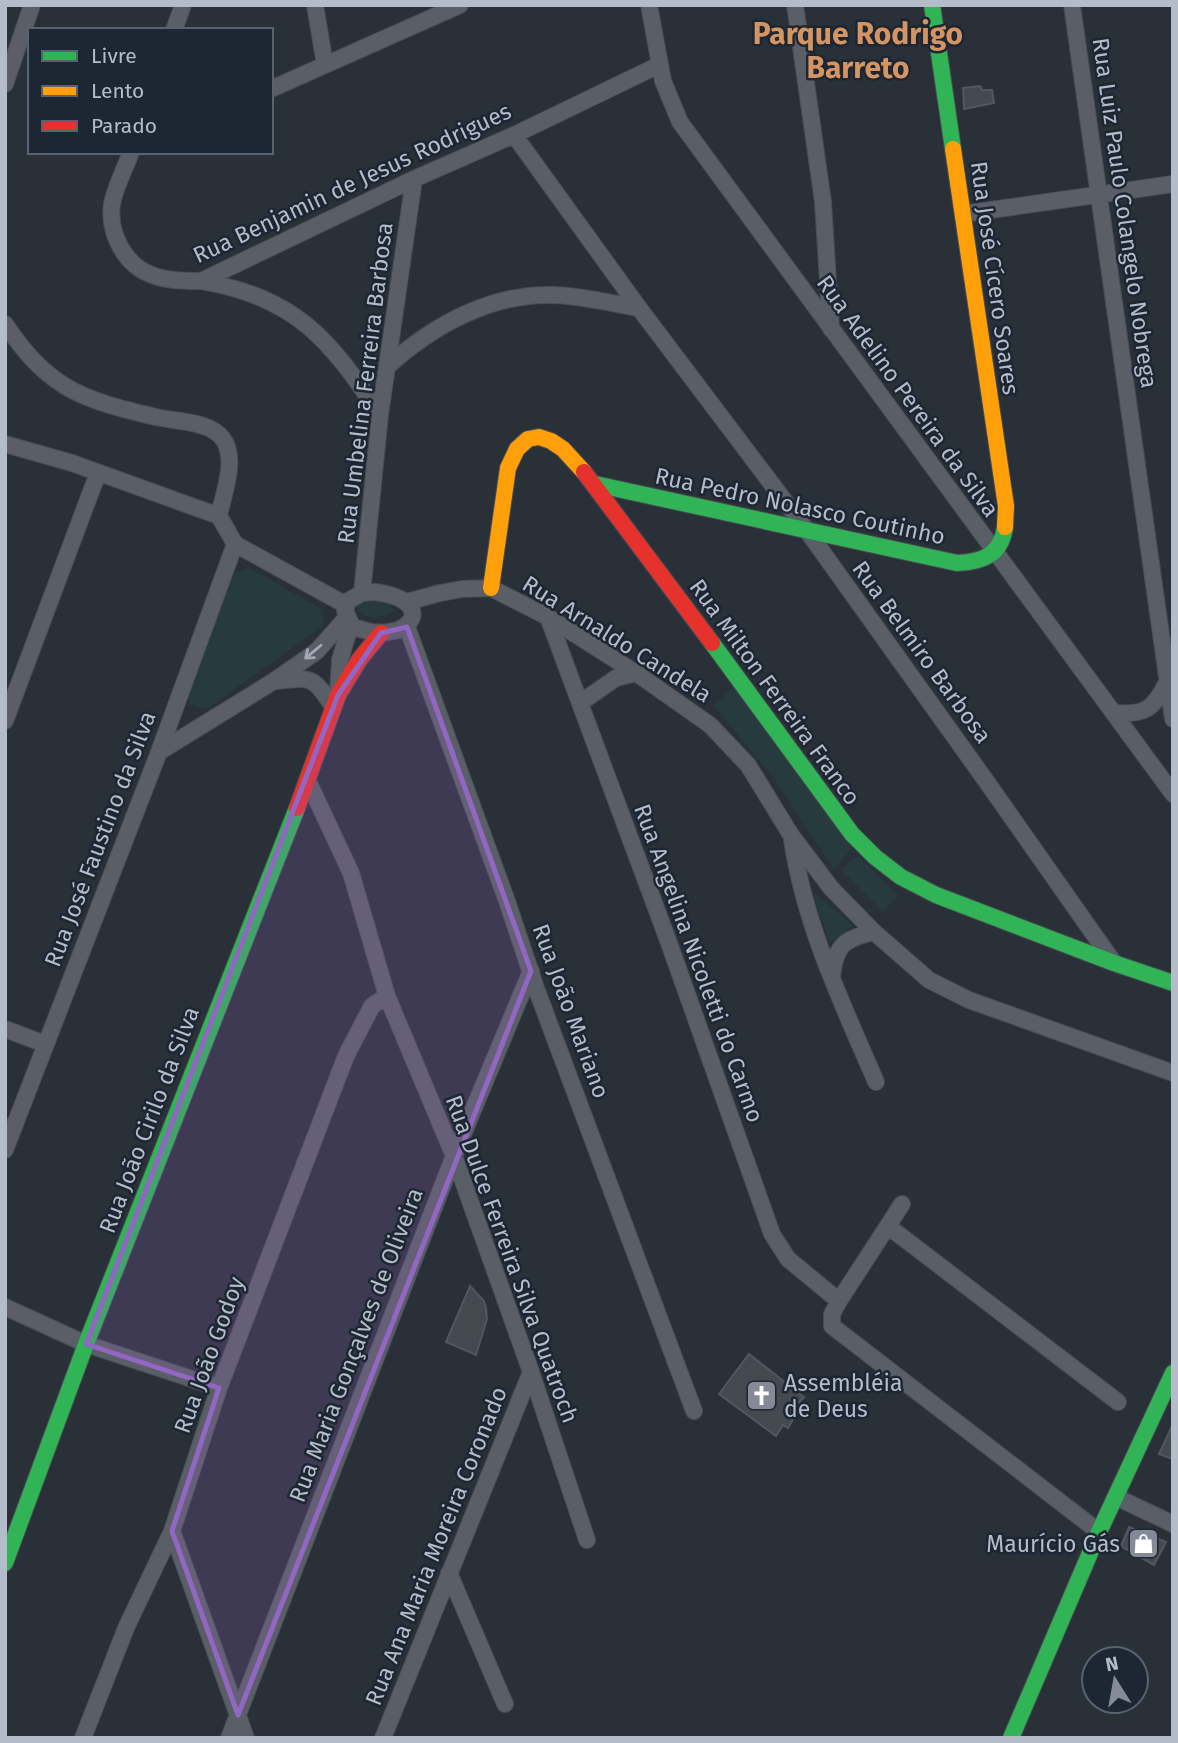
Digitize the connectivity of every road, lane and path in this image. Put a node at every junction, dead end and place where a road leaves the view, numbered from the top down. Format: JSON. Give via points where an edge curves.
{"nodes":[{"id":1,"x":32,"y":5,"type":"edge"},
{"id":2,"x":183,"y":5,"type":"edge"},
{"id":3,"x":315,"y":5,"type":"edge"},
{"id":4,"x":460,"y":5,"type":"edge"},
{"id":5,"x":649,"y":5,"type":"edge"},
{"id":6,"x":795,"y":5,"type":"edge"},
{"id":7,"x":932,"y":5,"type":"edge"},
{"id":8,"x":1072,"y":5,"type":"edge"},
{"id":9,"x":175,"y":28,"type":"edge"},
{"id":10,"x":12,"y":42,"type":"edge"},
{"id":11,"x":325,"y":65,"type":"junction"},
{"id":12,"x":659,"y":65,"type":"junction"},
{"id":13,"x":5,"y":84,"type":"edge"},
{"id":14,"x":273,"y":88,"type":"edge"},
{"id":15,"x":514,"y":135,"type":"junction"},
{"id":16,"x":130,"y":154,"type":"edge"},
{"id":17,"x":414,"y":179,"type":"junction"},
{"id":18,"x":1173,"y":184,"type":"edge"},
{"id":19,"x":1100,"y":194,"type":"junction"},
{"id":20,"x":963,"y":214,"type":"junction"},
{"id":21,"x":201,"y":281,"type":"junction"},
{"id":22,"x":639,"y":308,"type":"junction"},
{"id":23,"x":5,"y":324,"type":"edge"},
{"id":24,"x":831,"y":330,"type":"junction"},
{"id":25,"x":388,"y":366,"type":"junction"},
{"id":26,"x":380,"y":415,"type":"junction"},
{"id":27,"x":5,"y":444,"type":"edge"},
{"id":28,"x":98,"y":473,"type":"junction"},
{"id":29,"x":595,"y":484,"type":"junction"},
{"id":30,"x":219,"y":516,"type":"junction"},
{"id":31,"x":807,"y":533,"type":"junction"},
{"id":32,"x":235,"y":544,"type":"junction"},
{"id":33,"x":995,"y":554,"type":"junction"},
{"id":34,"x":491,"y":588,"type":"junction"},
{"id":35,"x":362,"y":593,"type":"junction"},
{"id":36,"x":407,"y":602,"type":"junction"},
{"id":37,"x":348,"y":615,"type":"junction"},
{"id":38,"x":548,"y":617,"type":"junction"},
{"id":39,"x":407,"y":627,"type":"junction"},
{"id":40,"x":382,"y":633,"type":"junction"},
{"id":41,"x":636,"y":673,"type":"junction"},
{"id":42,"x":274,"y":681,"type":"junction"},
{"id":43,"x":1166,"y":684,"type":"junction"},
{"id":44,"x":336,"y":701,"type":"junction"},
{"id":45,"x":580,"y":703,"type":"junction"},
{"id":46,"x":1114,"y":713,"type":"junction"},
{"id":47,"x":1173,"y":719,"type":"edge"},
{"id":48,"x":5,"y":721,"type":"edge"},
{"id":49,"x":159,"y":752,"type":"junction"},
{"id":50,"x":308,"y":781,"type":"junction"},
{"id":51,"x":1173,"y":794,"type":"edge"},
{"id":52,"x":791,"y":835,"type":"junction"},
{"id":53,"x":874,"y":932,"type":"junction"},
{"id":54,"x":1114,"y":963,"type":"junction"},
{"id":55,"x":531,"y":971,"type":"junction"},
{"id":56,"x":832,"y":980,"type":"junction"},
{"id":57,"x":1173,"y":983,"type":"edge"},
{"id":58,"x":387,"y":996,"type":"junction"},
{"id":59,"x":5,"y":1029,"type":"edge"},
{"id":60,"x":45,"y":1044,"type":"junction"},
{"id":61,"x":1173,"y":1073,"type":"edge"},
{"id":62,"x":876,"y":1082,"type":"dead end"},
{"id":63,"x":5,"y":1150,"type":"edge"},
{"id":64,"x":454,"y":1156,"type":"junction"},
{"id":65,"x":902,"y":1204,"type":"dead end"},
{"id":66,"x":889,"y":1227,"type":"junction"},
{"id":67,"x":839,"y":1301,"type":"junction"},
{"id":68,"x":5,"y":1307,"type":"edge"},
{"id":69,"x":86,"y":1344,"type":"junction"},
{"id":70,"x":531,"y":1372,"type":"junction"},
{"id":71,"x":1173,"y":1373,"type":"edge"},
{"id":72,"x":219,"y":1388,"type":"junction"},
{"id":73,"x":1118,"y":1402,"type":"dead end"},
{"id":74,"x":694,"y":1411,"type":"dead end"},
{"id":75,"x":1116,"y":1497,"type":"junction"},
{"id":76,"x":1173,"y":1524,"type":"edge"},
{"id":77,"x":172,"y":1531,"type":"junction"},
{"id":78,"x":1098,"y":1532,"type":"junction"},
{"id":79,"x":587,"y":1540,"type":"dead end"},
{"id":80,"x":5,"y":1563,"type":"edge"},
{"id":81,"x":449,"y":1573,"type":"junction"},
{"id":82,"x":505,"y":1704,"type":"dead end"},
{"id":83,"x":238,"y":1715,"type":"junction"},
{"id":84,"x":83,"y":1738,"type":"edge"},
{"id":85,"x":229,"y":1738,"type":"edge"},
{"id":86,"x":246,"y":1738,"type":"edge"},
{"id":87,"x":383,"y":1738,"type":"edge"},
{"id":88,"x":1011,"y":1738,"type":"edge"}],
"edges":[{"from":1,"to":10,"type":"street"},
{"from":2,"to":9,"type":"street"},
{"from":3,"to":11,"type":"street"},
{"from":4,"to":11,"type":"street"},
{"from":5,"to":12,"type":"street","name":"Rua Adelino Pereira da Silva"},
{"from":6,"to":24,"type":"street","via":[[823,202]]},
{"from":7,"to":20,"type":"street","name":"Rua José Cícero Soares"},
{"from":8,"to":19,"type":"street","name":"Rua Luiz Paulo Colangelo Nobrega"},
{"from":10,"to":13,"type":"street"},
{"from":11,"to":14,"type":"street"},
{"from":12,"to":15,"type":"street","name":"Rua Benjamin de Jesus Rodrigues"},
{"from":12,"to":24,"type":"street","name":"Rua Adelino Pereira da Silva","via":[[680,122]]},
{"from":15,"to":17,"type":"street","name":"Rua Benjamin de Jesus Rodrigues"},
{"from":15,"to":22,"type":"street","name":"Rua Belmiro Barbosa"},
{"from":16,"to":21,"type":"street","name":"Rua Benjamin de Jesus Rodrigues","via":[[112,203],[118,243],[130,261],[149,274],[174,281]]},
{"from":17,"to":21,"type":"street","name":"Rua Benjamin de Jesus Rodrigues"},
{"from":17,"to":25,"type":"street","name":"Rua Umbelina Ferreira Barbosa"},
{"from":18,"to":19,"type":"street"},
{"from":19,"to":20,"type":"street"},
{"from":19,"to":43,"type":"street","name":"Rua Luiz Paulo Colangelo Nobrega"},
{"from":20,"to":33,"type":"street","name":"Rua José Cícero Soares","via":[[1006,506],[1005,538]]},
{"from":21,"to":26,"type":"street","via":[[283,307],[321,337]]},
{"from":22,"to":25,"type":"street","via":[[551,295],[511,299],[443,325]]},
{"from":22,"to":31,"type":"street","name":"Rua Belmiro Barbosa"},
{"from":23,"to":30,"type":"street","via":[[27,355],[66,387],[95,400],[198,425],[220,435],[229,456]]},
{"from":24,"to":33,"type":"street","name":"Rua Adelino Pereira da Silva"},
{"from":25,"to":26,"type":"street","name":"Rua Umbelina Ferreira Barbosa"},
{"from":26,"to":35,"type":"street","name":"Rua Umbelina Ferreira Barbosa"},
{"from":27,"to":28,"type":"street"},
{"from":28,"to":30,"type":"street"},
{"from":28,"to":48,"type":"street"},
{"from":29,"to":31,"type":"street","name":"Rua Pedro Nolasco Coutinho"},
{"from":29,"to":34,"type":"street","name":"Rua Milton Ferreira Franco","via":[[550,439],[529,439],[519,446],[508,468]]},
{"from":29,"to":54,"type":"street","name":"Rua Milton Ferreira Franco","via":[[852,834],[874,857],[936,895]]},
{"from":30,"to":32,"type":"street"},
{"from":31,"to":33,"type":"street","name":"Rua Pedro Nolasco Coutinho","via":[[957,563]]},
{"from":31,"to":54,"type":"street","name":"Rua Belmiro Barbosa"},
{"from":32,"to":37,"type":"street"},
{"from":32,"to":49,"type":"street","name":"Rua José Faustino da Silva"},
{"from":33,"to":46,"type":"street","name":"Rua Adelino Pereira da Silva"},
{"from":34,"to":36,"type":"street","name":"Rua Arnaldo Candela","via":[[463,589]]},
{"from":34,"to":38,"type":"street","name":"Rua Arnaldo Candela"},
{"from":35,"to":36,"type":"street","via":[[390,594]]},
{"from":35,"to":37,"type":"street","via":[[353,597]]},
{"from":36,"to":39,"type":"street","via":[[413,614]]},
{"from":37,"to":40,"type":"street","via":[[360,629]]},
{"from":37,"to":42,"type":"street","one_way":true,"via":[[317,651]]},
{"from":37,"to":44,"type":"street","name":"Rua João Cirilo da Silva"},
{"from":38,"to":41,"type":"street","name":"Rua Arnaldo Candela"},
{"from":38,"to":45,"type":"street","name":"Rua Angelina Nicoletti do Carmo"},
{"from":39,"to":40,"type":"street"},
{"from":39,"to":55,"type":"street","name":"Rua João Mariano"},
{"from":40,"to":44,"type":"street","name":"Rua João Cirilo da Silva","via":[[359,660]]},
{"from":41,"to":45,"type":"street","via":[[616,678]]},
{"from":41,"to":52,"type":"street","name":"Rua Arnaldo Candela","via":[[710,725],[735,750]]},
{"from":42,"to":44,"type":"street","via":[[303,678],[318,684]]},
{"from":42,"to":49,"type":"street"},
{"from":43,"to":46,"type":"street","via":[[1158,700],[1145,711]]},
{"from":43,"to":47,"type":"street","name":"Rua Luiz Paulo Colangelo Nobrega"},
{"from":44,"to":50,"type":"street","name":"Rua João Cirilo da Silva"},
{"from":45,"to":67,"type":"street","name":"Rua Angelina Nicoletti do Carmo","via":[[772,1234],[788,1259]]},
{"from":46,"to":51,"type":"street","name":"Rua Adelino Pereira da Silva"},
{"from":49,"to":60,"type":"street","name":"Rua José Faustino da Silva"},
{"from":50,"to":58,"type":"street","name":"Rua Dulce Ferreira Silva Quatroch","via":[[351,873]]},
{"from":50,"to":69,"type":"street","name":"Rua João Cirilo da Silva"},
{"from":52,"to":53,"type":"street","name":"Rua Arnaldo Candela","via":[[831,888]]},
{"from":52,"to":56,"type":"street","via":[[807,914]]},
{"from":53,"to":56,"type":"street","via":[[847,940],[838,949]]},
{"from":53,"to":61,"type":"street","name":"Rua Arnaldo Candela","via":[[929,980],[969,1000]]},
{"from":54,"to":57,"type":"street","name":"Rua Milton Ferreira Franco"},
{"from":55,"to":64,"type":"street","name":"Rua Maria Gonçalves de Oliveira"},
{"from":55,"to":74,"type":"street","name":"Rua João Mariano"},
{"from":56,"to":62,"type":"street"},
{"from":58,"to":64,"type":"street","name":"Rua Dulce Ferreira Silva Quatroch"},
{"from":58,"to":72,"type":"street","name":"Rua João Godoy","via":[[372,1006],[346,1056]]},
{"from":59,"to":60,"type":"street"},
{"from":60,"to":63,"type":"street","name":"Rua José Faustino da Silva"},
{"from":64,"to":70,"type":"street","name":"Rua Dulce Ferreira Silva Quatroch"},
{"from":64,"to":83,"type":"street","name":"Rua Maria Gonçalves de Oliveira"},
{"from":65,"to":66,"type":"street"},
{"from":66,"to":67,"type":"street"},
{"from":66,"to":73,"type":"street"},
{"from":67,"to":78,"type":"street","via":[[830,1321],[837,1333]]},
{"from":68,"to":69,"type":"street"},
{"from":69,"to":72,"type":"street"},
{"from":69,"to":80,"type":"street","name":"Rua João Cirilo da Silva"},
{"from":70,"to":79,"type":"street","name":"Rua Dulce Ferreira Silva Quatroch"},
{"from":70,"to":81,"type":"street","name":"Rua Ana Maria Moreira Coronado"},
{"from":71,"to":75,"type":"street"},
{"from":72,"to":77,"type":"street","name":"Rua João Godoy"},
{"from":75,"to":76,"type":"street"},
{"from":75,"to":78,"type":"street"},
{"from":77,"to":83,"type":"street"},
{"from":77,"to":84,"type":"street","name":"Rua João Godoy","via":[[126,1629]]},
{"from":78,"to":88,"type":"street"},
{"from":81,"to":82,"type":"street"},
{"from":81,"to":87,"type":"street","name":"Rua Ana Maria Moreira Coronado"},
{"from":83,"to":85,"type":"street","name":"Rua Maria Gonçalves de Oliveira"},
{"from":83,"to":86,"type":"street"}]}
